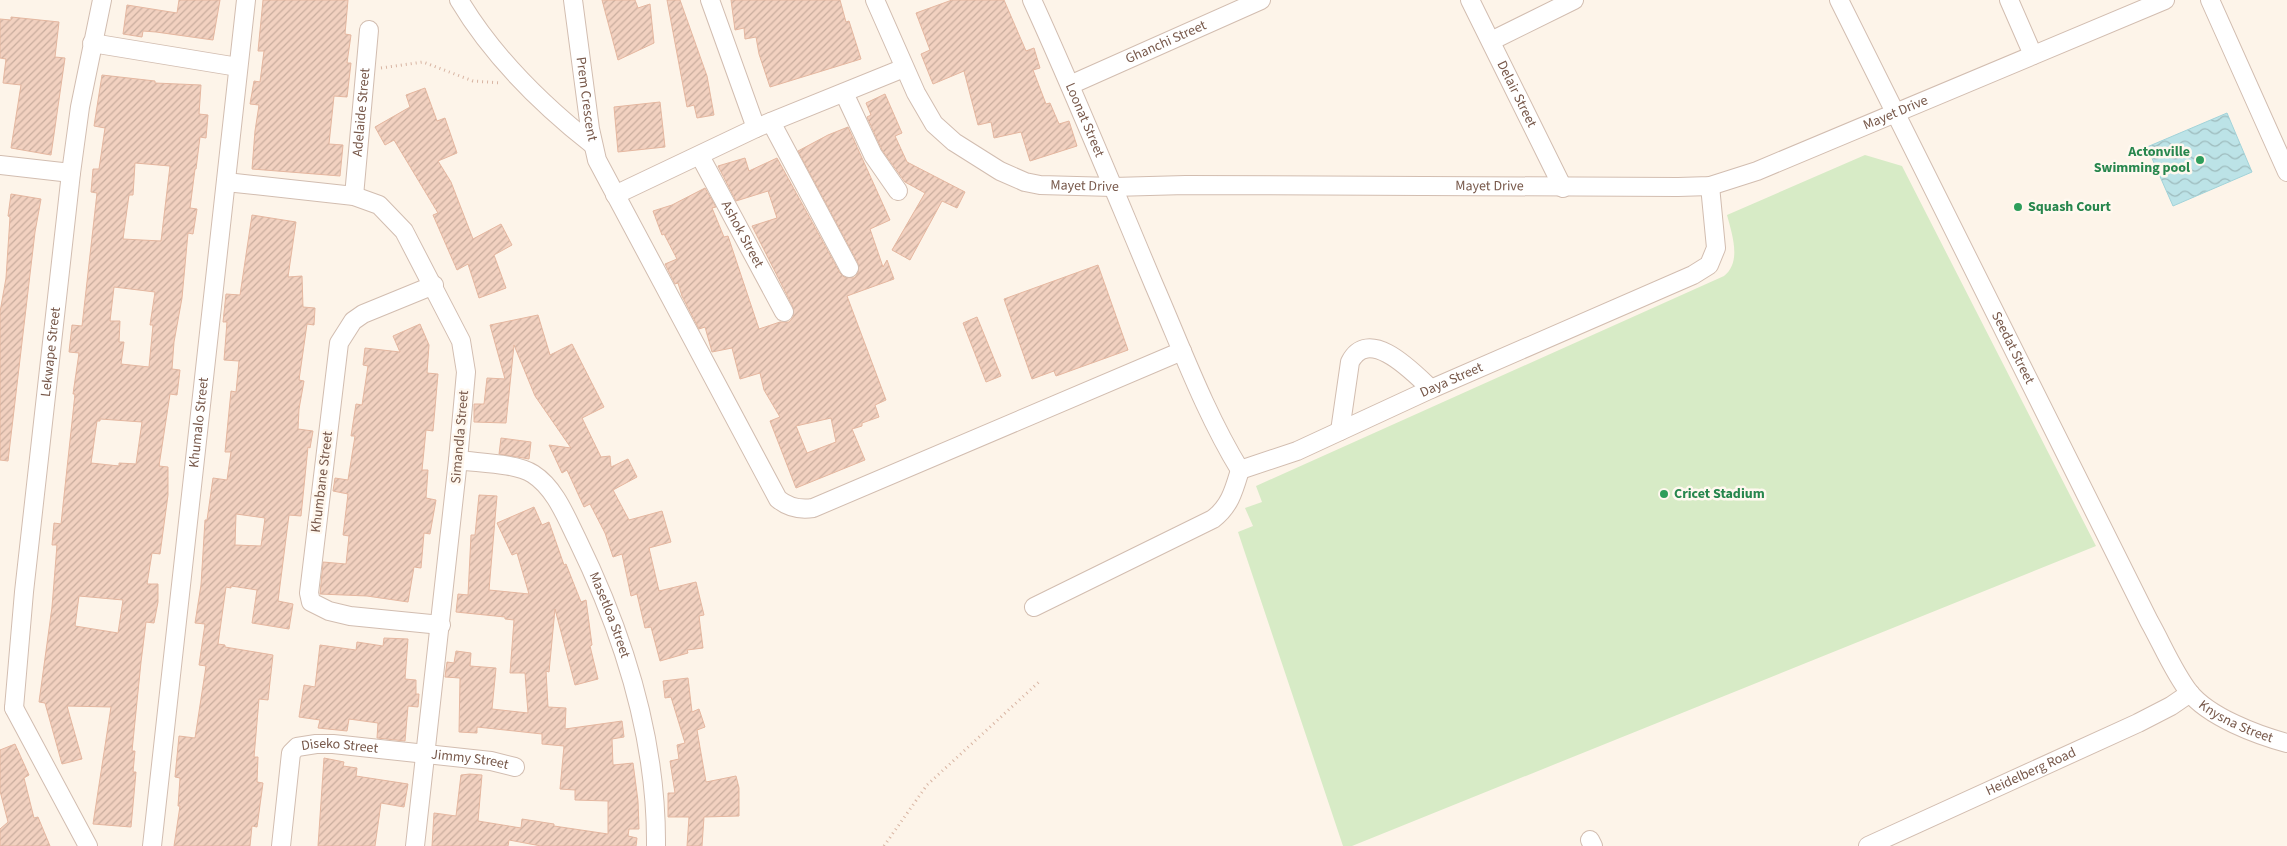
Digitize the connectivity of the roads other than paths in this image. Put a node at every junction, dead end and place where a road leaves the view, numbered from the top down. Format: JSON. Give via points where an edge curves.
{"nodes":[{"id":1,"x":102,"y":0,"type":"edge"},
{"id":2,"x":246,"y":0,"type":"edge"},
{"id":3,"x":459,"y":0,"type":"edge"},
{"id":4,"x":573,"y":0,"type":"edge"},
{"id":5,"x":710,"y":0,"type":"edge"},
{"id":6,"x":876,"y":0,"type":"edge"},
{"id":7,"x":1032,"y":0,"type":"edge"},
{"id":8,"x":1260,"y":0,"type":"edge"},
{"id":9,"x":1470,"y":0,"type":"edge"},
{"id":10,"x":1574,"y":0,"type":"edge"},
{"id":11,"x":1839,"y":0,"type":"edge"},
{"id":12,"x":2009,"y":0,"type":"edge"},
{"id":13,"x":2165,"y":0,"type":"edge"},
{"id":14,"x":2210,"y":0,"type":"edge"},
{"id":15,"x":369,"y":30,"type":"dead end"},
{"id":16,"x":1491,"y":41,"type":"junction"},
{"id":17,"x":92,"y":43,"type":"junction"},
{"id":18,"x":2033,"y":55,"type":"junction"},
{"id":19,"x":238,"y":67,"type":"junction"},
{"id":20,"x":904,"y":68,"type":"junction"},
{"id":21,"x":1070,"y":85,"type":"junction"},
{"id":22,"x":844,"y":93,"type":"junction"},
{"id":23,"x":1897,"y":113,"type":"junction"},
{"id":24,"x":764,"y":125,"type":"junction"},
{"id":25,"x":594,"y":145,"type":"junction"},
{"id":26,"x":700,"y":156,"type":"junction"},
{"id":27,"x":0,"y":165,"type":"edge"},
{"id":28,"x":2287,"y":172,"type":"edge"},
{"id":29,"x":71,"y":173,"type":"junction"},
{"id":30,"x":226,"y":182,"type":"junction"},
{"id":31,"x":1710,"y":186,"type":"junction"},
{"id":32,"x":1113,"y":187,"type":"junction"},
{"id":33,"x":1562,"y":188,"type":"junction"},
{"id":34,"x":898,"y":191,"type":"dead end"},
{"id":35,"x":615,"y":195,"type":"junction"},
{"id":36,"x":354,"y":196,"type":"junction"},
{"id":37,"x":849,"y":268,"type":"dead end"},
{"id":38,"x":434,"y":285,"type":"junction"},
{"id":39,"x":784,"y":312,"type":"dead end"},
{"id":40,"x":1182,"y":351,"type":"junction"},
{"id":41,"x":1431,"y":389,"type":"junction"},
{"id":42,"x":1340,"y":431,"type":"junction"},
{"id":43,"x":458,"y":460,"type":"junction"},
{"id":44,"x":1240,"y":470,"type":"junction"},
{"id":45,"x":1034,"y":608,"type":"dead end"},
{"id":46,"x":441,"y":625,"type":"junction"},
{"id":47,"x":2190,"y":693,"type":"junction"},
{"id":48,"x":7,"y":712,"type":"edge"},
{"id":49,"x":2287,"y":743,"type":"edge"},
{"id":50,"x":424,"y":753,"type":"junction"},
{"id":51,"x":515,"y":767,"type":"dead end"},
{"id":52,"x":88,"y":846,"type":"edge"},
{"id":53,"x":152,"y":846,"type":"edge"},
{"id":54,"x":281,"y":846,"type":"edge"},
{"id":55,"x":415,"y":846,"type":"edge"},
{"id":56,"x":656,"y":846,"type":"edge"},
{"id":57,"x":1868,"y":846,"type":"edge"}],
"edges":[{"from":1,"to":17,"type":"street","name":"Lekwape Street"},
{"from":2,"to":19,"type":"street","name":"Khumalo Street"},
{"from":3,"to":25,"type":"street","via":[[507,66],[552,113]]},
{"from":4,"to":25,"type":"street","name":"Prem Crescent"},
{"from":5,"to":24,"type":"street"},
{"from":6,"to":20,"type":"street","name":"Mayet Drive"},
{"from":7,"to":21,"type":"street","name":"Loonat Street"},
{"from":8,"to":21,"type":"street","name":"Ghanchi Street"},
{"from":9,"to":16,"type":"street","name":"Delair Street"},
{"from":10,"to":16,"type":"street"},
{"from":11,"to":23,"type":"street","name":"Seedat Street"},
{"from":12,"to":18,"type":"street"},
{"from":13,"to":18,"type":"street","name":"Mayet Drive"},
{"from":14,"to":28,"type":"street"},
{"from":15,"to":36,"type":"street","name":"Adelaide Street"},
{"from":16,"to":33,"type":"street","name":"Delair Street"},
{"from":17,"to":19,"type":"street"},
{"from":17,"to":29,"type":"street","name":"Lekwape Street"},
{"from":18,"to":23,"type":"street","name":"Mayet Drive"},
{"from":19,"to":30,"type":"street","name":"Khumalo Street"},
{"from":20,"to":22,"type":"street"},
{"from":20,"to":32,"type":"street","name":"Mayet Drive","via":[[934,124],[954,142],[1000,171],[1040,185]]},
{"from":21,"to":32,"type":"street","name":"Loonat Street"},
{"from":22,"to":24,"type":"street"},
{"from":22,"to":34,"type":"street","via":[[873,155]]},
{"from":23,"to":31,"type":"street","name":"Mayet Drive","via":[[1757,171]]},
{"from":23,"to":47,"type":"street","name":"Seedat Street","via":[[2145,612]]},
{"from":24,"to":26,"type":"street"},
{"from":24,"to":37,"type":"street"},
{"from":25,"to":35,"type":"street","name":"Prem Crescent","via":[[597,160]]},
{"from":26,"to":35,"type":"street"},
{"from":26,"to":39,"type":"street","name":"Ashok Street"},
{"from":27,"to":29,"type":"street"},
{"from":29,"to":48,"type":"street","name":"Lekwape Street","via":[[24,592]]},
{"from":30,"to":36,"type":"street","name":"Simandla Street"},
{"from":30,"to":53,"type":"street","name":"Khumalo Street"},
{"from":31,"to":33,"type":"street","name":"Mayet Drive"},
{"from":31,"to":41,"type":"street","name":"Daya Street","via":[[1716,248],[1709,265],[1694,275]]},
{"from":32,"to":33,"type":"street","name":"Mayet Drive"},
{"from":32,"to":40,"type":"street","name":"Loonat Street"},
{"from":35,"to":40,"type":"street","name":"Prem Crescent","via":[[778,499],[793,508],[813,508],[828,502]]},
{"from":36,"to":38,"type":"street","name":"Simandla Street","via":[[379,205],[389,214],[404,231]]},
{"from":38,"to":43,"type":"street","name":"Simandla Street","via":[[454,324],[464,354],[466,372]]},
{"from":38,"to":46,"type":"street","name":"Khumbane Street","via":[[364,314],[353,321],[339,343],[309,593],[311,602],[338,614]]},
{"from":40,"to":44,"type":"street"},
{"from":41,"to":42,"type":"street","name":"Daya Street"},
{"from":41,"to":42,"type":"street","via":[[1406,365],[1387,353],[1374,349],[1361,352],[1350,362]]},
{"from":42,"to":44,"type":"street","name":"Daya Street","via":[[1297,451]]},
{"from":43,"to":46,"type":"street","name":"Simandla Street"},
{"from":43,"to":56,"type":"street","name":"Masetloa Street","via":[[532,473],[552,491],[566,517],[618,631],[635,690],[654,790]]},
{"from":44,"to":45,"type":"street","via":[[1229,502],[1213,519]]},
{"from":46,"to":50,"type":"street","name":"Simandla Street"},
{"from":47,"to":49,"type":"street","name":"Knysna Street","via":[[2226,720]]},
{"from":47,"to":57,"type":"street","name":"Heidelberg Road","via":[[2138,723]]},
{"from":48,"to":52,"type":"street","via":[[68,804]]},
{"from":50,"to":51,"type":"street","name":"Jimmy Street"},
{"from":50,"to":54,"type":"street","name":"Diseko Street","via":[[333,744],[296,748],[291,753]]},
{"from":50,"to":55,"type":"street","name":"Simandla Street"}]}
